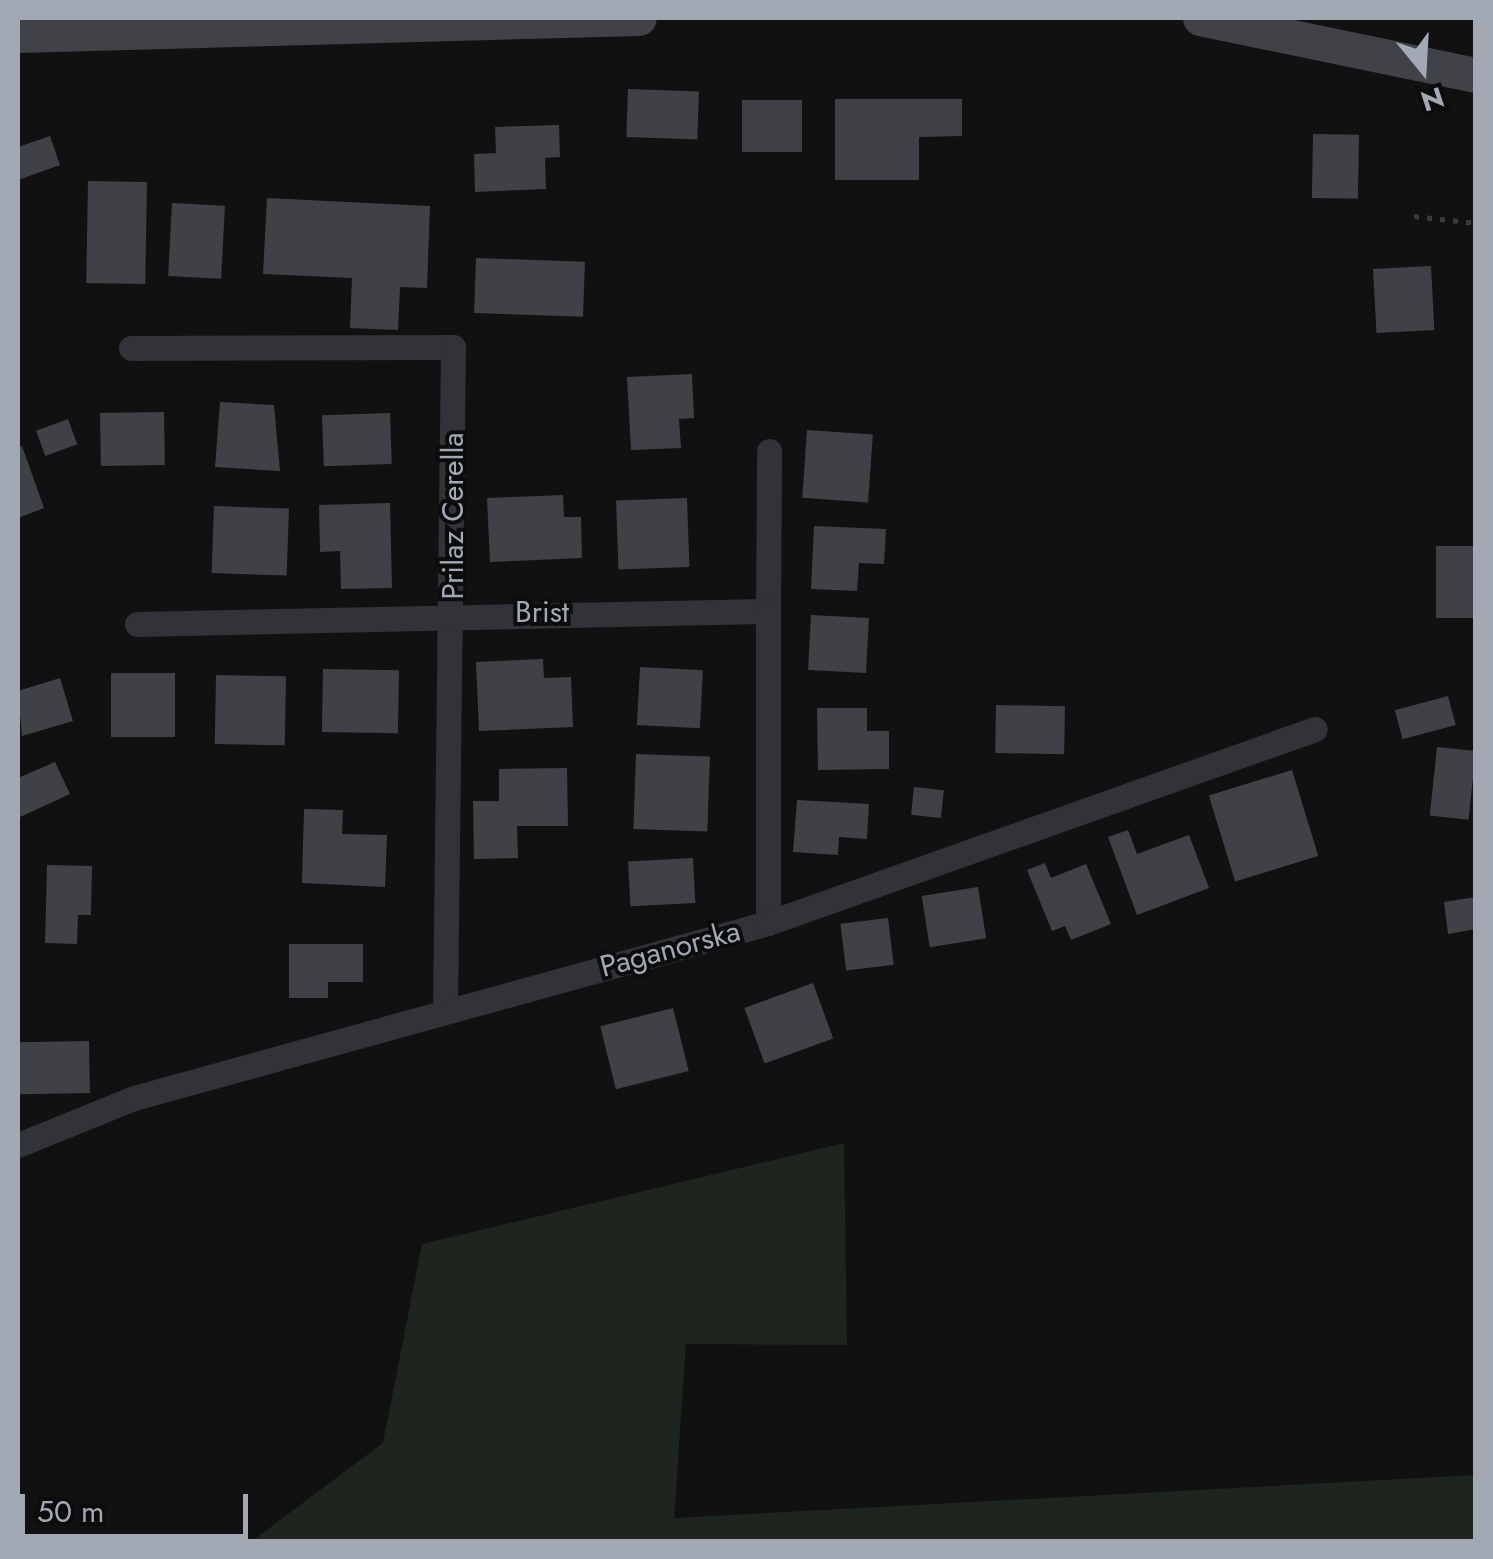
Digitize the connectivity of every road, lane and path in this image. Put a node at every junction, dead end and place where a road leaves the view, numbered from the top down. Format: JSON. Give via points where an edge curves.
{"nodes":[{"id":1,"x":639,"y":18,"type":"edge"},
{"id":2,"x":1200,"y":18,"type":"edge"},
{"id":3,"x":18,"y":35,"type":"edge"},
{"id":4,"x":1476,"y":76,"type":"edge"},
{"id":5,"x":1414,"y":216,"type":"dead end"},
{"id":6,"x":1476,"y":222,"type":"edge"},
{"id":7,"x":132,"y":348,"type":"dead end"},
{"id":8,"x":769,"y":451,"type":"dead end"},
{"id":9,"x":768,"y":610,"type":"junction"},
{"id":10,"x":452,"y":613,"type":"junction"},
{"id":11,"x":137,"y":624,"type":"dead end"},
{"id":12,"x":1316,"y":728,"type":"dead end"},
{"id":13,"x":768,"y":923,"type":"junction"},
{"id":14,"x":445,"y":1007,"type":"junction"},
{"id":15,"x":18,"y":1145,"type":"edge"}],
"edges":[{"from":1,"to":3,"type":"main road"},
{"from":2,"to":4,"type":"main road","via":[[1436,60]]},
{"from":5,"to":6,"type":"path"},
{"from":7,"to":10,"type":"street","name":"Prilaz Cerella","via":[[453,347]]},
{"from":8,"to":9,"type":"street"},
{"from":9,"to":10,"type":"street","name":"Brist"},
{"from":9,"to":13,"type":"street"},
{"from":10,"to":11,"type":"street","name":"Brist"},
{"from":10,"to":14,"type":"street","name":"Prilaz Cerella"},
{"from":12,"to":13,"type":"street","name":"Paganorska"},
{"from":13,"to":14,"type":"street","name":"Paganorska"},
{"from":14,"to":15,"type":"street","name":"Paganorska","via":[[134,1098]]}]}
